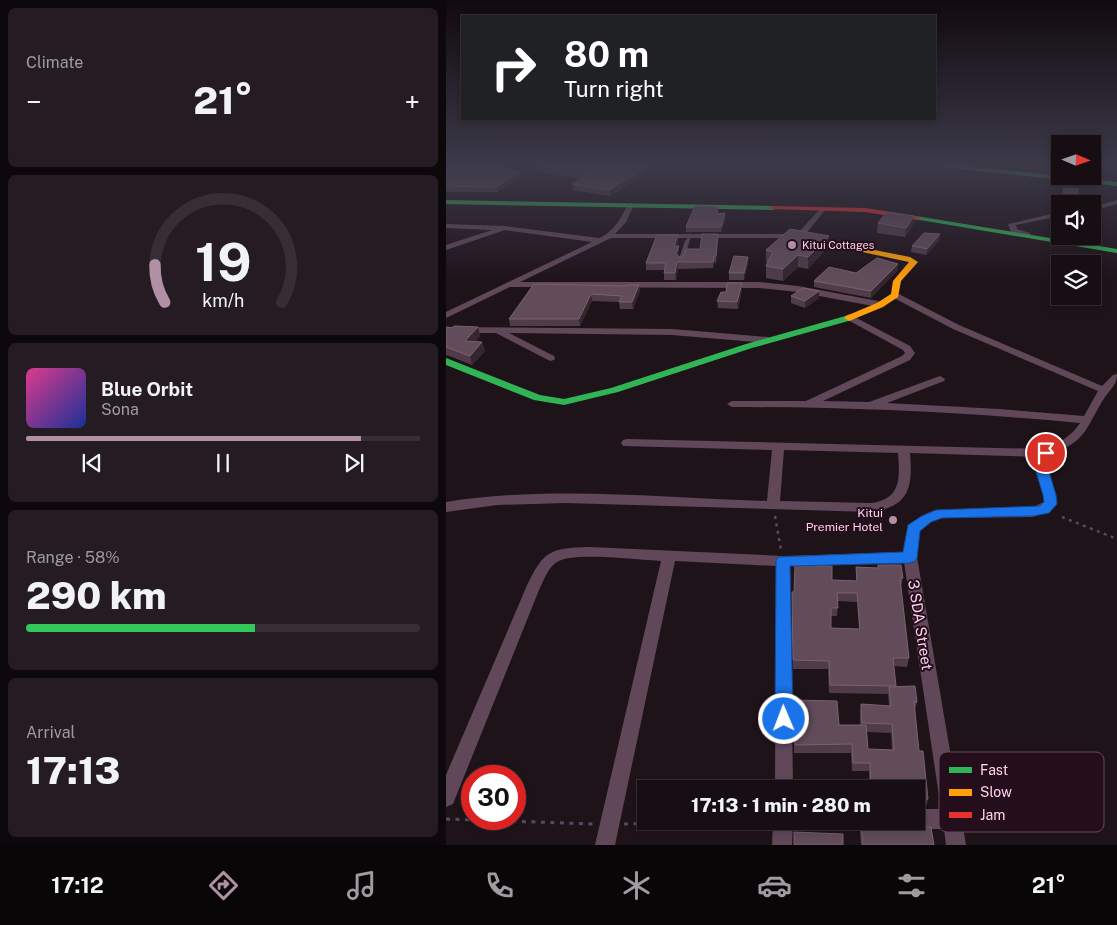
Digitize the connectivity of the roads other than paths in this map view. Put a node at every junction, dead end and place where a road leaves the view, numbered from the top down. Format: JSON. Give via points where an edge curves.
{"nodes":[{"id":1,"x":534,"y":203,"type":"edge"},
{"id":2,"x":631,"y":205,"type":"junction"},
{"id":3,"x":824,"y":208,"type":"junction"},
{"id":4,"x":1051,"y":216,"type":"edge"},
{"id":5,"x":446,"y":226,"type":"edge"},
{"id":6,"x":501,"y":228,"type":"junction"},
{"id":7,"x":690,"y":235,"type":"junction"},
{"id":8,"x":1027,"y":235,"type":"junction"},
{"id":9,"x":610,"y":236,"type":"junction"},
{"id":10,"x":799,"y":236,"type":"junction"},
{"id":11,"x":602,"y":241,"type":"junction"},
{"id":12,"x":446,"y":248,"type":"edge"},
{"id":13,"x":1117,"y":251,"type":"edge"},
{"id":14,"x":681,"y":260,"type":"edge"},
{"id":15,"x":511,"y":285,"type":"junction"},
{"id":16,"x":895,"y":295,"type":"junction"},
{"id":17,"x":878,"y":304,"type":"junction"},
{"id":18,"x":446,"y":315,"type":"edge"},
{"id":19,"x":849,"y":317,"type":"junction"},
{"id":20,"x":446,"y":330,"type":"edge"},
{"id":21,"x":500,"y":332,"type":"junction"},
{"id":22,"x":768,"y":340,"type":"junction"},
{"id":23,"x":550,"y":358,"type":"dead end"},
{"id":24,"x":446,"y":362,"type":"edge"},
{"id":25,"x":1117,"y":377,"type":"edge"},
{"id":26,"x":940,"y":379,"type":"dead end"},
{"id":27,"x":1104,"y":390,"type":"junction"},
{"id":28,"x":808,"y":403,"type":"junction"},
{"id":29,"x":732,"y":404,"type":"dead end"},
{"id":30,"x":868,"y":407,"type":"junction"},
{"id":31,"x":1088,"y":420,"type":"junction"},
{"id":32,"x":627,"y":443,"type":"dead end"},
{"id":33,"x":778,"y":446,"type":"junction"},
{"id":34,"x":904,"y":450,"type":"junction"},
{"id":35,"x":1046,"y":453,"type":"junction"},
{"id":36,"x":773,"y":506,"type":"junction"},
{"id":37,"x":446,"y":507,"type":"edge"},
{"id":38,"x":669,"y":555,"type":"junction"},
{"id":39,"x":910,"y":558,"type":"junction"},
{"id":40,"x":783,"y":561,"type":"junction"},
{"id":41,"x":942,"y":752,"type":"edge"},
{"id":42,"x":784,"y":780,"type":"edge"},
{"id":43,"x":446,"y":797,"type":"edge"},
{"id":44,"x":925,"y":819,"type":"edge"},
{"id":45,"x":939,"y":819,"type":"edge"},
{"id":46,"x":783,"y":830,"type":"edge"},
{"id":47,"x":954,"y":832,"type":"edge"},
{"id":48,"x":604,"y":845,"type":"edge"},
{"id":49,"x":782,"y":845,"type":"edge"},
{"id":50,"x":956,"y":845,"type":"edge"}],
"edges":[{"from":1,"to":2,"type":"street"},
{"from":2,"to":3,"type":"street"},
{"from":2,"to":9,"type":"street"},
{"from":3,"to":8,"type":"street","via":[[865,210]]},
{"from":3,"to":10,"type":"street"},
{"from":4,"to":8,"type":"street","via":[[1012,224],[1014,230]]},
{"from":5,"to":6,"type":"street"},
{"from":6,"to":11,"type":"street"},
{"from":6,"to":12,"type":"street"},
{"from":7,"to":9,"type":"street"},
{"from":7,"to":10,"type":"street"},
{"from":7,"to":14,"type":"lane"},
{"from":8,"to":13,"type":"street"},
{"from":9,"to":11,"type":"street"},
{"from":10,"to":16,"type":"street","via":[[913,260],[913,265],[897,281]]},
{"from":11,"to":15,"type":"street"},
{"from":15,"to":17,"type":"street","via":[[759,285]]},
{"from":15,"to":18,"type":"street"},
{"from":16,"to":17,"type":"street"},
{"from":16,"to":27,"type":"street","via":[[956,326]]},
{"from":17,"to":19,"type":"street"},
{"from":19,"to":22,"type":"street"},
{"from":19,"to":28,"type":"street","via":[[907,348],[910,353],[906,358]]},
{"from":20,"to":21,"type":"street"},
{"from":21,"to":22,"type":"street","via":[[672,332]]},
{"from":21,"to":23,"type":"street"},
{"from":22,"to":24,"type":"street","via":[[604,392],[553,403]]},
{"from":25,"to":27,"type":"street"},
{"from":26,"to":30,"type":"street"},
{"from":27,"to":31,"type":"street"},
{"from":28,"to":29,"type":"street"},
{"from":28,"to":30,"type":"street"},
{"from":30,"to":31,"type":"street","via":[[1010,412]]},
{"from":31,"to":35,"type":"street","via":[[1083,430],[1063,448]]},
{"from":32,"to":33,"type":"street"},
{"from":33,"to":34,"type":"street"},
{"from":33,"to":36,"type":"street"},
{"from":34,"to":35,"type":"street"},
{"from":34,"to":36,"type":"street","via":[[905,484],[898,498],[887,505]]},
{"from":35,"to":39,"type":"street","name":"3 SDA Street","via":[[1041,465],[1050,504],[1044,509],[1033,512],[940,513],[913,529]]},
{"from":36,"to":37,"type":"street","via":[[538,499],[463,503]]},
{"from":38,"to":40,"type":"street"},
{"from":38,"to":43,"type":"street","via":[[570,553],[544,564]]},
{"from":38,"to":48,"type":"street"},
{"from":39,"to":40,"type":"street"},
{"from":39,"to":41,"type":"street","name":"3 SDA Street"},
{"from":40,"to":42,"type":"street"},
{"from":44,"to":45,"type":"street"},
{"from":46,"to":49,"type":"street"},
{"from":47,"to":50,"type":"street","name":"3 SDA Street"}]}
